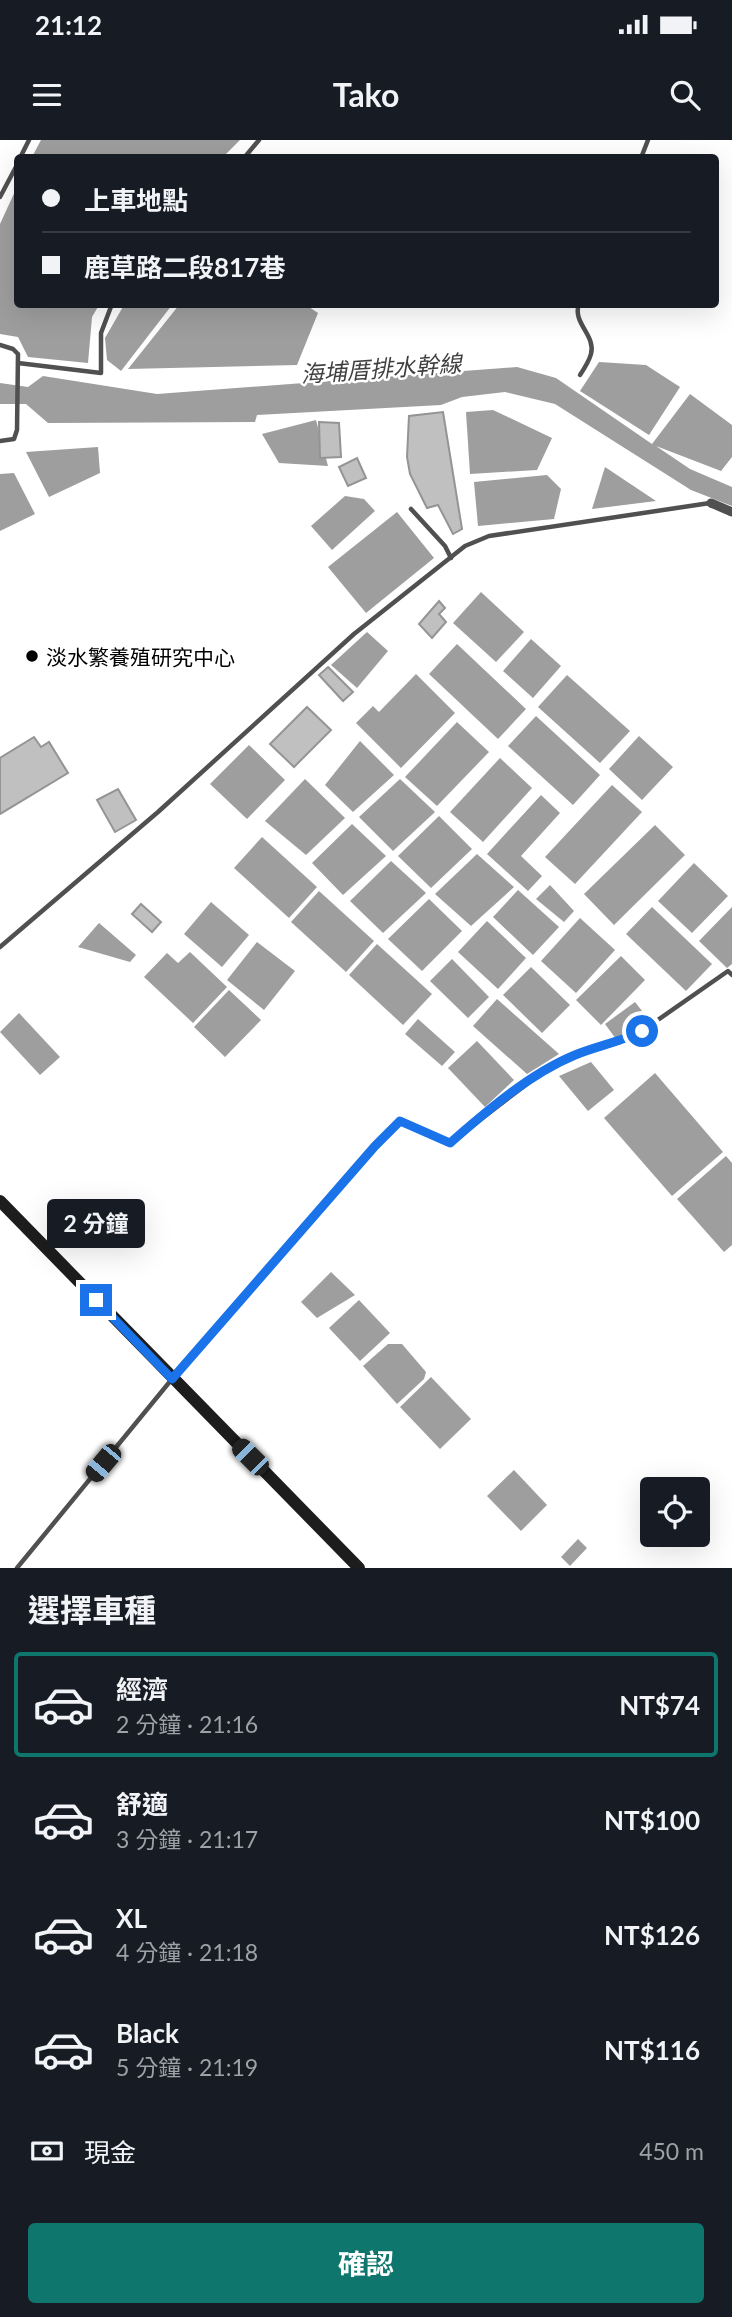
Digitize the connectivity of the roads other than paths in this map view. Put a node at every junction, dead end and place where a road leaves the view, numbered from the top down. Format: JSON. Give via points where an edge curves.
{"nodes":[{"id":1,"x":259,"y":140,"type":"edge"},
{"id":2,"x":247,"y":154,"type":"edge"},
{"id":3,"x":14,"y":171,"type":"edge"},
{"id":4,"x":0,"y":197,"type":"edge"},
{"id":5,"x":110,"y":308,"type":"edge"},
{"id":6,"x":579,"y":308,"type":"edge"},
{"id":7,"x":0,"y":345,"type":"edge"},
{"id":8,"x":18,"y":363,"type":"junction"},
{"id":9,"x":580,"y":375,"type":"dead end"},
{"id":10,"x":0,"y":441,"type":"edge"},
{"id":11,"x":711,"y":503,"type":"joint"},
{"id":12,"x":411,"y":509,"type":"dead end"},
{"id":13,"x":732,"y":512,"type":"edge"},
{"id":14,"x":451,"y":558,"type":"junction"},
{"id":15,"x":0,"y":947,"type":"edge"},
{"id":16,"x":732,"y":975,"type":"edge"},
{"id":17,"x":0,"y":1201,"type":"edge"},
{"id":18,"x":172,"y":1379,"type":"junction"},
{"id":19,"x":17,"y":1568,"type":"edge"},
{"id":20,"x":359,"y":1568,"type":"edge"}],
"edges":[{"from":1,"to":2,"type":"lane"},
{"from":3,"to":4,"type":"lane"},
{"from":5,"to":8,"type":"lane","via":[[101,333],[101,373]]},
{"from":6,"to":9,"type":"lane","via":[[578,318],[591,340],[592,353]]},
{"from":7,"to":8,"type":"lane","via":[[13,349]]},
{"from":8,"to":10,"type":"lane","via":[[17,430],[14,439]]},
{"from":11,"to":13,"type":"street"},
{"from":11,"to":14,"type":"lane","via":[[489,536]]},
{"from":12,"to":14,"type":"lane"},
{"from":14,"to":15,"type":"lane","via":[[354,634],[158,812]]},
{"from":16,"to":18,"type":"lane","via":[[728,971],[642,1031],[575,1055],[540,1074],[450,1143],[400,1121]]},
{"from":17,"to":18,"type":"street"},
{"from":18,"to":19,"type":"lane"},
{"from":18,"to":20,"type":"street"}]}
